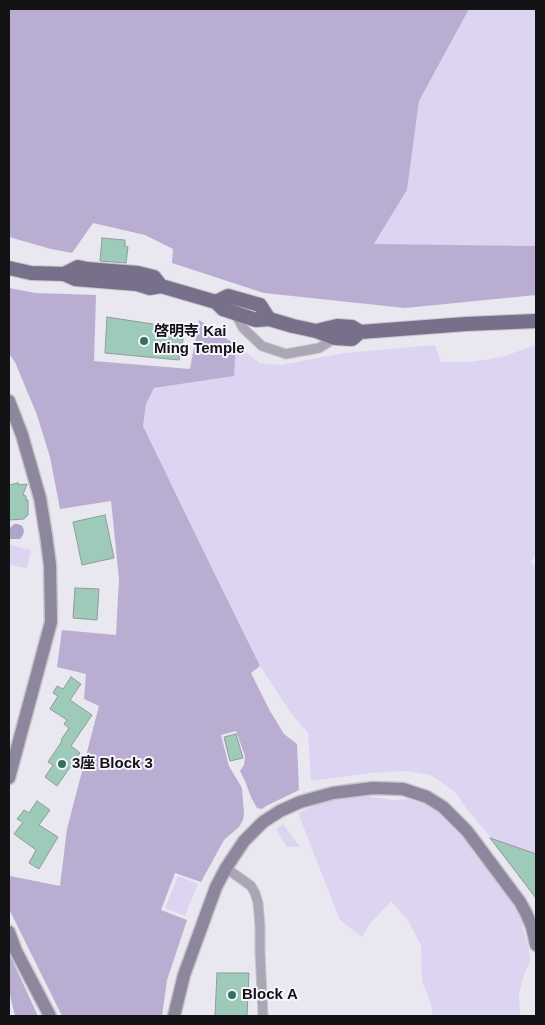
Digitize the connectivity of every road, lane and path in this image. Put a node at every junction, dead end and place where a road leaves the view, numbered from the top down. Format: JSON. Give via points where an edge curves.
{"nodes":[{"id":1,"x":9,"y":268,"type":"edge"},
{"id":2,"x":216,"y":302,"type":"junction"},
{"id":3,"x":235,"y":314,"type":"junction"},
{"id":4,"x":269,"y":318,"type":"junction"},
{"id":5,"x":536,"y":321,"type":"edge"},
{"id":6,"x":316,"y":331,"type":"junction"},
{"id":7,"x":360,"y":332,"type":"junction"},
{"id":8,"x":335,"y":338,"type":"junction"},
{"id":9,"x":9,"y":401,"type":"edge"},
{"id":10,"x":9,"y":778,"type":"edge"},
{"id":11,"x":226,"y":868,"type":"junction"},
{"id":12,"x":534,"y":926,"type":"edge"},
{"id":13,"x":9,"y":932,"type":"edge"},
{"id":14,"x":536,"y":945,"type":"edge"},
{"id":15,"x":50,"y":1016,"type":"edge"},
{"id":16,"x":174,"y":1016,"type":"edge"},
{"id":17,"x":263,"y":1016,"type":"edge"}],
"edges":[{"from":1,"to":2,"type":"main road","via":[[31,273],[64,274],[78,267],[138,273],[154,277],[161,286]]},
{"from":2,"to":3,"type":"main road"},
{"from":2,"to":4,"type":"main road","via":[[228,296],[260,305]]},
{"from":3,"to":4,"type":"main road","via":[[256,320]]},
{"from":3,"to":8,"type":"street","via":[[243,328],[262,346],[286,354],[319,348]]},
{"from":4,"to":6,"type":"main road"},
{"from":5,"to":7,"type":"main road"},
{"from":6,"to":7,"type":"main road","via":[[337,326],[352,327]]},
{"from":6,"to":8,"type":"main road"},
{"from":7,"to":8,"type":"main road","via":[[352,339]]},
{"from":9,"to":10,"type":"main road","via":[[40,498],[50,565],[51,622]]},
{"from":11,"to":12,"type":"main road","via":[[253,831],[288,807],[333,793],[373,788],[403,789],[436,802],[460,822],[513,891]]},
{"from":11,"to":16,"type":"main road","via":[[193,949]]},
{"from":11,"to":17,"type":"street","via":[[251,886],[258,903]]},
{"from":12,"to":14,"type":"main road"},
{"from":13,"to":15,"type":"main road"}]}
